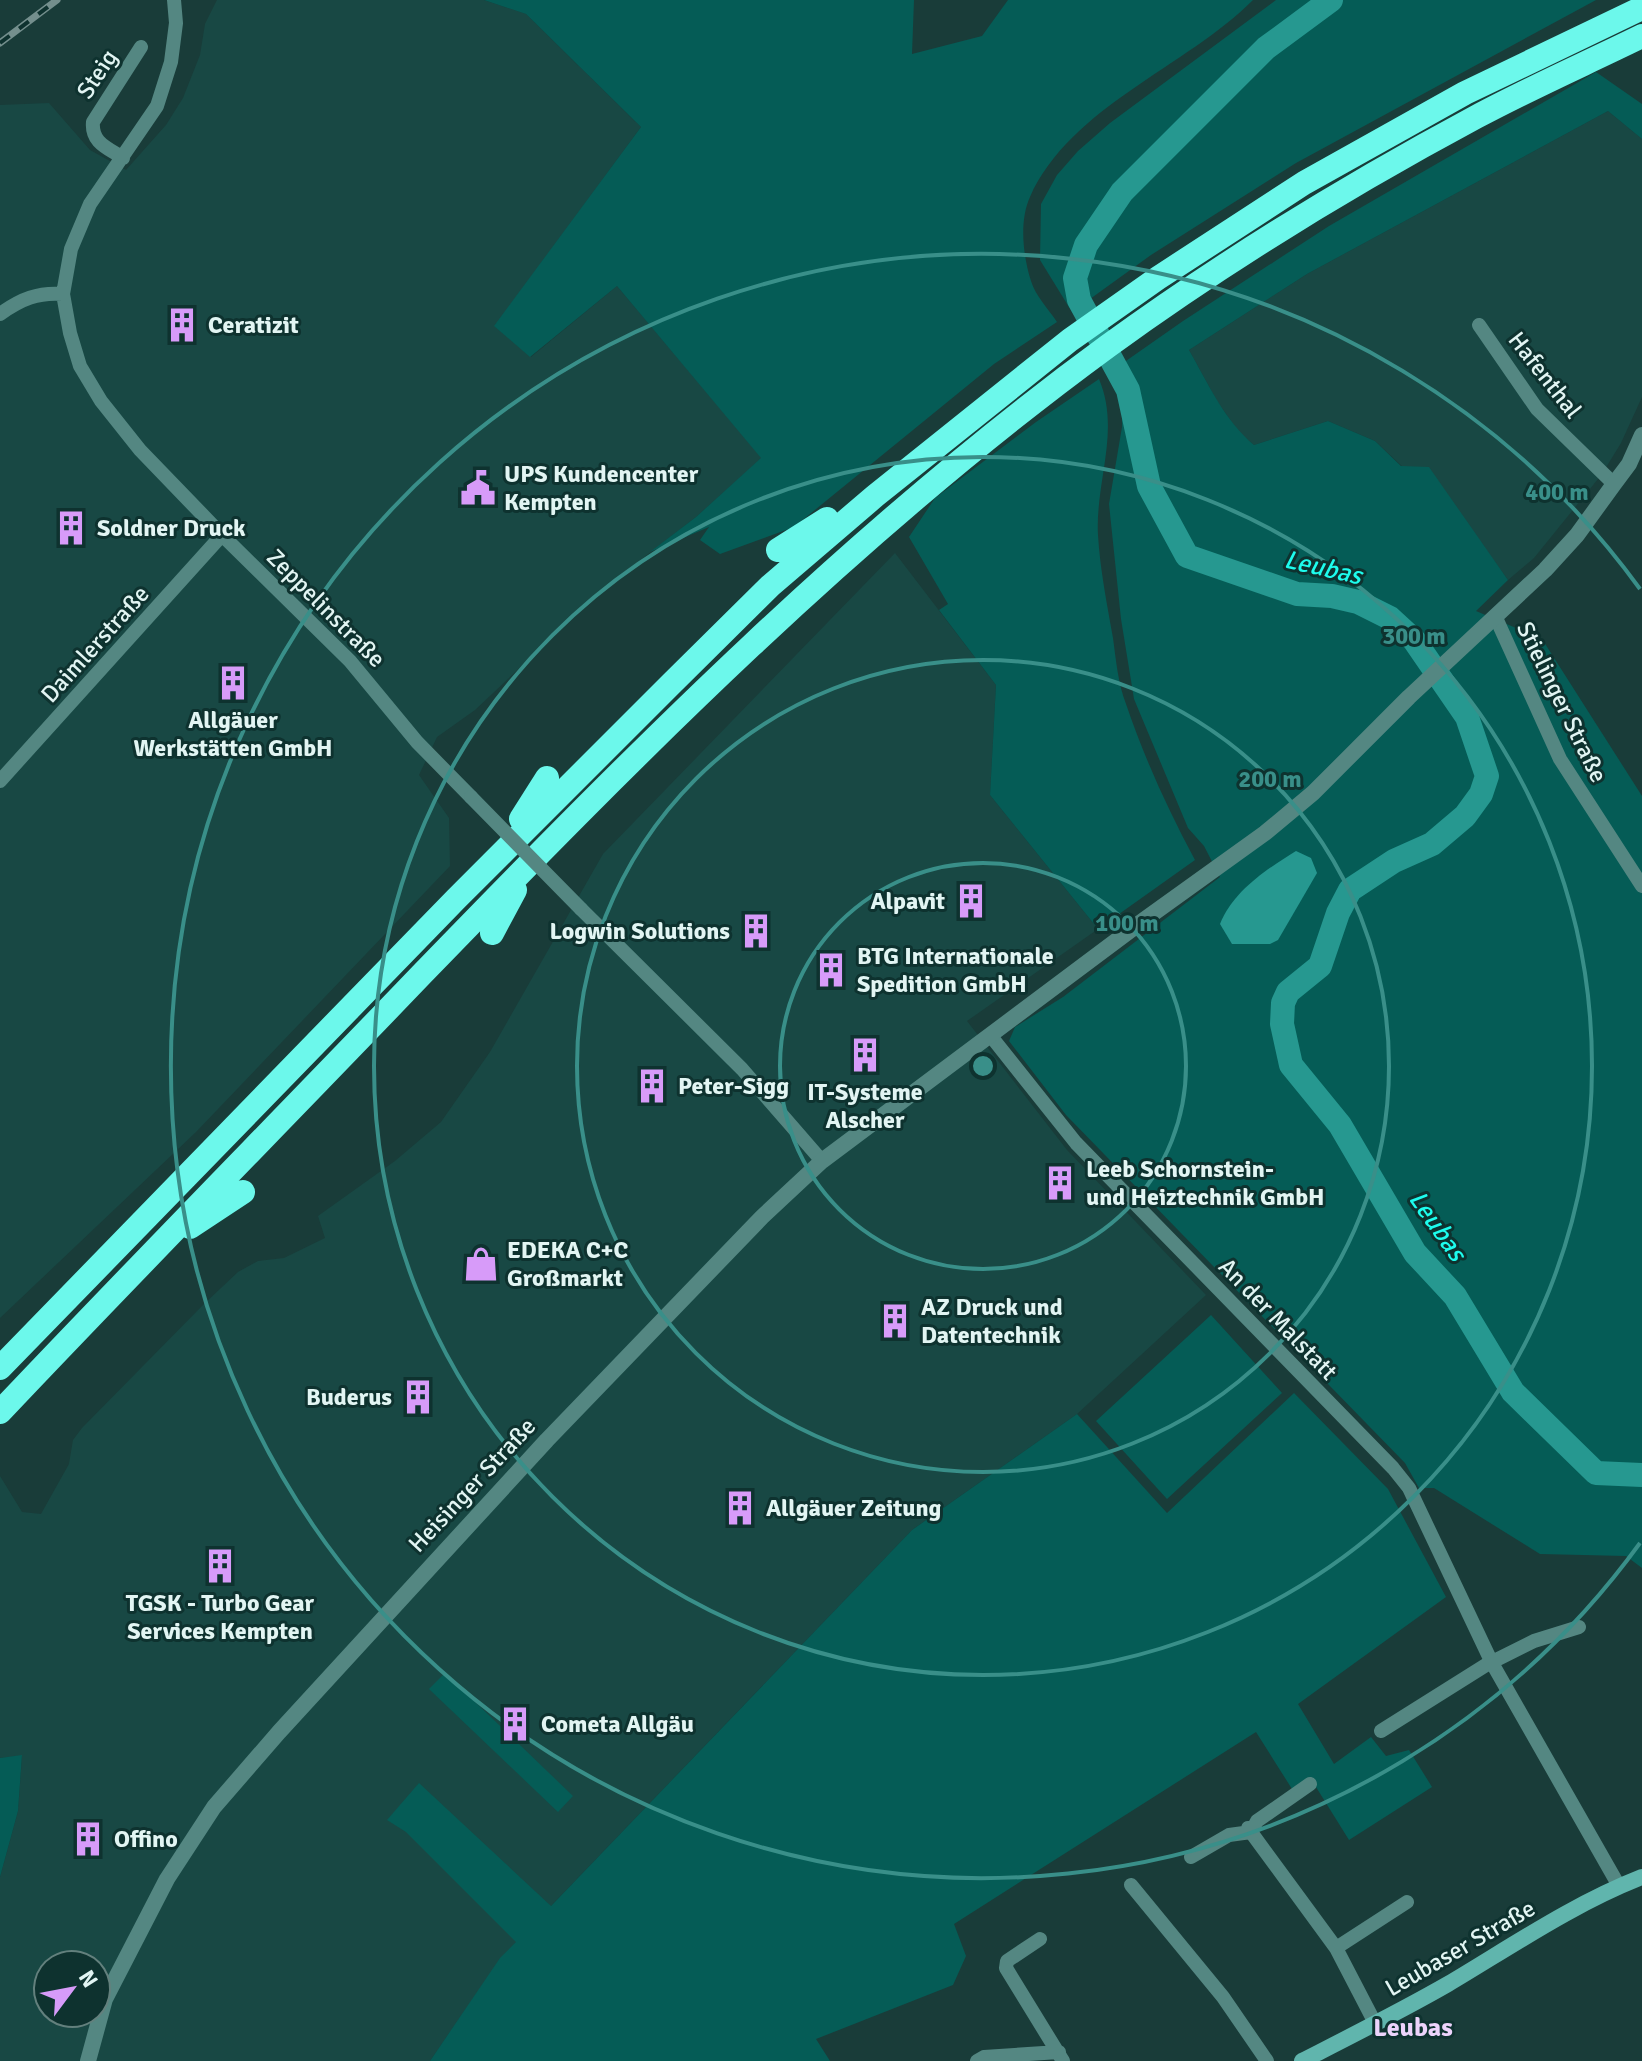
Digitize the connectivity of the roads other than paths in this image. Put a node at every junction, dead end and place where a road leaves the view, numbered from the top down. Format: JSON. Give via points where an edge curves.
{"nodes":[{"id":1,"x":174,"y":0,"type":"edge"},
{"id":2,"x":1642,"y":8,"type":"edge"},
{"id":3,"x":1642,"y":36,"type":"edge"},
{"id":4,"x":141,"y":47,"type":"dead end"},
{"id":5,"x":123,"y":158,"type":"junction"},
{"id":6,"x":63,"y":294,"type":"junction"},
{"id":7,"x":0,"y":314,"type":"edge"},
{"id":8,"x":1479,"y":325,"type":"dead end"},
{"id":9,"x":1642,"y":435,"type":"edge"},
{"id":10,"x":1614,"y":484,"type":"junction"},
{"id":11,"x":875,"y":496,"type":"junction"},
{"id":12,"x":222,"y":535,"type":"junction"},
{"id":13,"x":778,"y":550,"type":"dead end"},
{"id":14,"x":1496,"y":618,"type":"junction"},
{"id":15,"x":547,"y":778,"type":"dead end"},
{"id":16,"x":0,"y":781,"type":"edge"},
{"id":17,"x":527,"y":866,"type":"junction"},
{"id":18,"x":1642,"y":886,"type":"edge"},
{"id":19,"x":456,"y":899,"type":"junction"},
{"id":20,"x":492,"y":933,"type":"dead end"},
{"id":21,"x":995,"y":1032,"type":"junction"},
{"id":22,"x":822,"y":1161,"type":"junction"},
{"id":23,"x":243,"y":1192,"type":"dead end"},
{"id":24,"x":148,"y":1255,"type":"junction"},
{"id":25,"x":0,"y":1368,"type":"edge"},
{"id":26,"x":0,"y":1412,"type":"edge"},
{"id":27,"x":1579,"y":1627,"type":"dead end"},
{"id":28,"x":1492,"y":1663,"type":"junction"},
{"id":29,"x":1381,"y":1731,"type":"dead end"},
{"id":30,"x":1310,"y":1784,"type":"dead end"},
{"id":31,"x":1249,"y":1830,"type":"junction"},
{"id":32,"x":1191,"y":1857,"type":"dead end"},
{"id":33,"x":1642,"y":1877,"type":"edge"},
{"id":34,"x":1131,"y":1885,"type":"dead end"},
{"id":35,"x":1619,"y":1886,"type":"junction"},
{"id":36,"x":1407,"y":1902,"type":"dead end"},
{"id":37,"x":1040,"y":1939,"type":"dead end"},
{"id":38,"x":1336,"y":1948,"type":"junction"},
{"id":39,"x":1375,"y":2023,"type":"junction"},
{"id":40,"x":1061,"y":2057,"type":"edge"},
{"id":41,"x":1313,"y":2059,"type":"edge"},
{"id":42,"x":88,"y":2061,"type":"edge"},
{"id":43,"x":977,"y":2061,"type":"edge"},
{"id":44,"x":1267,"y":2061,"type":"edge"}],
"edges":[{"from":1,"to":5,"type":"street","name":"Zeppelinstraße","via":[[171,62],[157,106]]},
{"from":2,"to":11,"type":"highway","via":[[1465,93],[1304,183],[1158,278],[1038,365]]},
{"from":3,"to":17,"type":"highway","via":[[1479,115],[1331,199],[1056,385],[882,525],[734,660]]},
{"from":4,"to":5,"type":"street","name":"Steig","via":[[93,122],[98,142]]},
{"from":5,"to":6,"type":"street","name":"Zeppelinstraße","via":[[79,227]]},
{"from":6,"to":7,"type":"street","via":[[28,296]]},
{"from":6,"to":12,"type":"street","name":"Zeppelinstraße","via":[[80,366],[101,401]]},
{"from":8,"to":10,"type":"street","name":"Hafenthal","via":[[1537,409]]},
{"from":9,"to":10,"type":"street","name":"Heisinger Straße"},
{"from":10,"to":14,"type":"street","name":"Heisinger Straße","via":[[1577,535]]},
{"from":11,"to":13,"type":"highway","via":[[847,505]]},
{"from":11,"to":19,"type":"highway","via":[[770,586]]},
{"from":12,"to":16,"type":"street","name":"Daimlerstraße"},
{"from":12,"to":22,"type":"street","name":"Zeppelinstraße","bridge":true,"via":[[350,661],[417,742],[742,1069]]},
{"from":14,"to":18,"type":"street","name":"Stielinger Straße","via":[[1560,759]]},
{"from":14,"to":21,"type":"street","name":"Heisinger Straße","via":[[1265,833]]},
{"from":15,"to":19,"type":"highway","via":[[532,805]]},
{"from":17,"to":20,"type":"highway"},
{"from":17,"to":24,"type":"highway"},
{"from":19,"to":25,"type":"highway"},
{"from":21,"to":22,"type":"street","name":"Heisinger Straße"},
{"from":21,"to":28,"type":"street","name":"An der Malstatt","via":[[1086,1154],[1393,1468],[1417,1502]]},
{"from":22,"to":42,"type":"street","name":"Heisinger Straße","via":[[540,1447],[214,1807],[167,1879],[105,1999]]},
{"from":23,"to":24,"type":"highway"},
{"from":24,"to":26,"type":"highway"},
{"from":27,"to":28,"type":"street","via":[[1534,1641]]},
{"from":28,"to":29,"type":"street"},
{"from":28,"to":35,"type":"street","name":"An der Malstatt"},
{"from":30,"to":31,"type":"street"},
{"from":31,"to":32,"type":"street"},
{"from":31,"to":38,"type":"street"},
{"from":33,"to":35,"type":"main road","name":"Leubaser Straße"},
{"from":34,"to":44,"type":"street","via":[[1223,1997]]},
{"from":35,"to":39,"type":"main road","name":"Leubaser Straße"},
{"from":36,"to":38,"type":"street"},
{"from":37,"to":40,"type":"street","via":[[1007,1961],[1006,1968]]},
{"from":38,"to":39,"type":"street"},
{"from":39,"to":41,"type":"main road","name":"Leubaser Straße"},
{"from":40,"to":43,"type":"street"}]}
